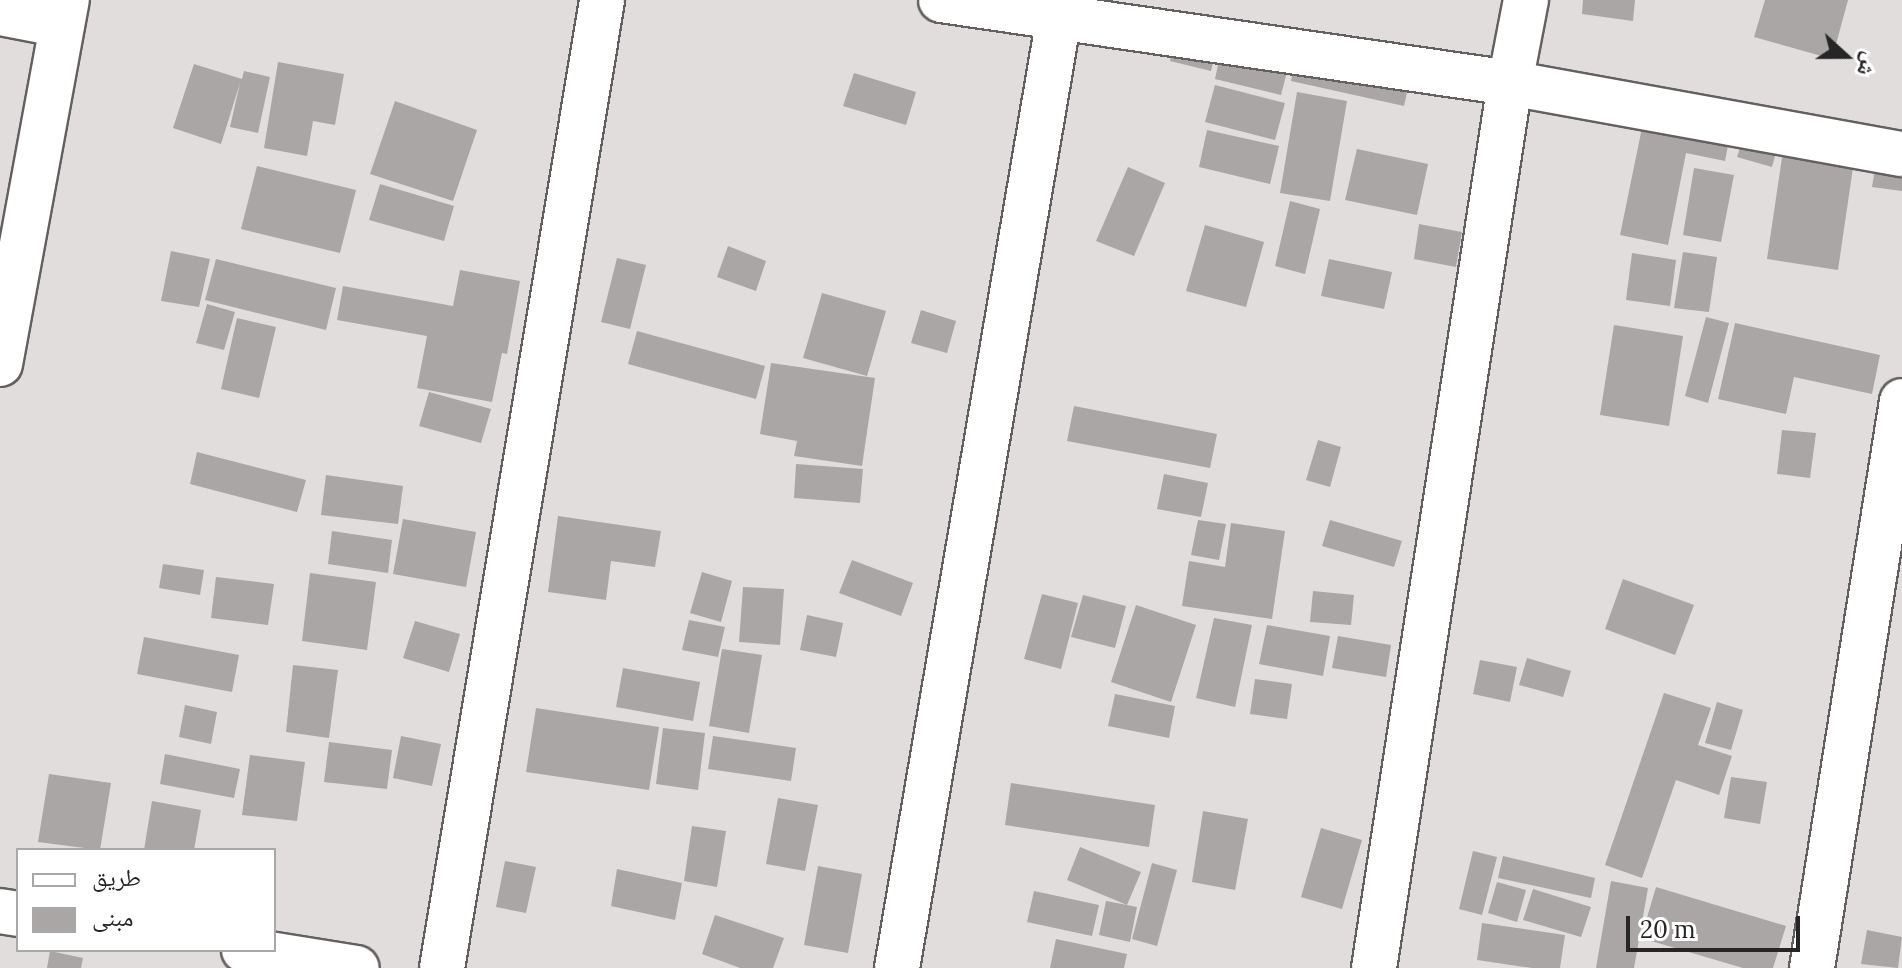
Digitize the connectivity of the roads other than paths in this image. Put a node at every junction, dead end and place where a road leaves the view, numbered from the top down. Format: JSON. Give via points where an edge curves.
{"nodes":[{"id":1,"x":602,"y":0,"type":"edge"},
{"id":2,"x":941,"y":0,"type":"edge"},
{"id":3,"x":1526,"y":0,"type":"edge"},
{"id":4,"x":1060,"y":10,"type":"edge"},
{"id":5,"x":64,"y":12,"type":"edge"},
{"id":6,"x":0,"y":13,"type":"edge"},
{"id":7,"x":1510,"y":83,"type":"junction"},
{"id":8,"x":1902,"y":154,"type":"edge"},
{"id":9,"x":0,"y":364,"type":"edge"},
{"id":10,"x":1902,"y":401,"type":"edge"},
{"id":11,"x":257,"y":952,"type":"edge"},
{"id":12,"x":357,"y":968,"type":"edge"},
{"id":13,"x":442,"y":968,"type":"edge"},
{"id":14,"x":897,"y":968,"type":"edge"},
{"id":15,"x":1374,"y":968,"type":"edge"},
{"id":16,"x":1812,"y":968,"type":"edge"}],
"edges":[{"from":1,"to":13,"type":"street"},
{"from":2,"to":4,"type":"street"},
{"from":3,"to":7,"type":"street"},
{"from":4,"to":7,"type":"street"},
{"from":4,"to":14,"type":"street"},
{"from":5,"to":6,"type":"street"},
{"from":5,"to":9,"type":"street"},
{"from":7,"to":8,"type":"street"},
{"from":7,"to":15,"type":"street"},
{"from":10,"to":16,"type":"street"},
{"from":11,"to":12,"type":"street"}]}
